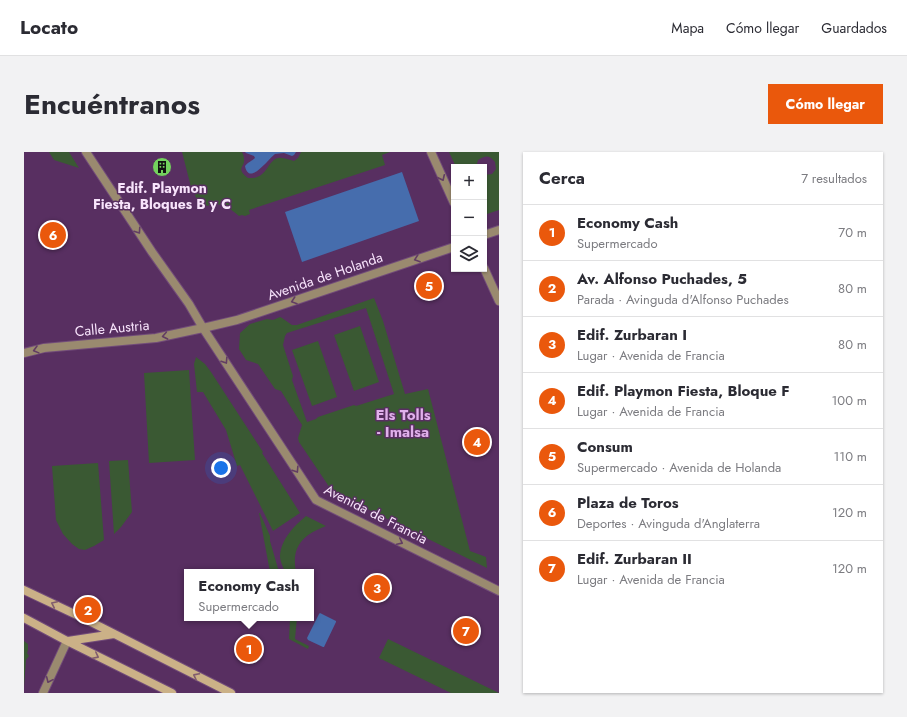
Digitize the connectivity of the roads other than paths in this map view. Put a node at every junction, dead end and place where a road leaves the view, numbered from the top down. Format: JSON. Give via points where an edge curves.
{"nodes":[{"id":1,"x":86,"y":152,"type":"edge"},
{"id":2,"x":431,"y":152,"type":"edge"},
{"id":3,"x":453,"y":200,"type":"edge"},
{"id":4,"x":499,"y":230,"type":"edge"},
{"id":5,"x":487,"y":234,"type":"edge"},
{"id":6,"x":451,"y":248,"type":"edge"},
{"id":7,"x":486,"y":272,"type":"edge"},
{"id":8,"x":499,"y":301,"type":"edge"},
{"id":9,"x":203,"y":328,"type":"junction"},
{"id":10,"x":24,"y":353,"type":"edge"},
{"id":11,"x":24,"y":590,"type":"edge"},
{"id":12,"x":499,"y":591,"type":"edge"},
{"id":13,"x":24,"y":618,"type":"edge"},
{"id":14,"x":114,"y":634,"type":"junction"},
{"id":15,"x":67,"y":641,"type":"junction"},
{"id":16,"x":43,"y":693,"type":"edge"},
{"id":17,"x":172,"y":693,"type":"edge"},
{"id":18,"x":231,"y":693,"type":"edge"}],
"edges":[{"from":1,"to":9,"type":"street","name":"Avenida de Francia","one_way":true},
{"from":2,"to":3,"type":"street","one_way":true},
{"from":4,"to":5,"type":"street"},
{"from":6,"to":9,"type":"street","name":"Avenida de Holanda","one_way":true,"via":[[244,317]]},
{"from":7,"to":8,"type":"street"},
{"from":9,"to":10,"type":"street","name":"Calle Austria","one_way":true,"via":[[156,338],[44,348]]},
{"from":9,"to":12,"type":"street","name":"Avenida de Francia","one_way":true,"via":[[316,500]]},
{"from":14,"to":11,"type":"main road","one_way":true},
{"from":13,"to":15,"type":"main road"},
{"from":14,"to":15,"type":"main road"},
{"from":18,"to":14,"type":"main road","one_way":true},
{"from":15,"to":16,"type":"street","one_way":true},
{"from":15,"to":17,"type":"main road","one_way":true}]}
